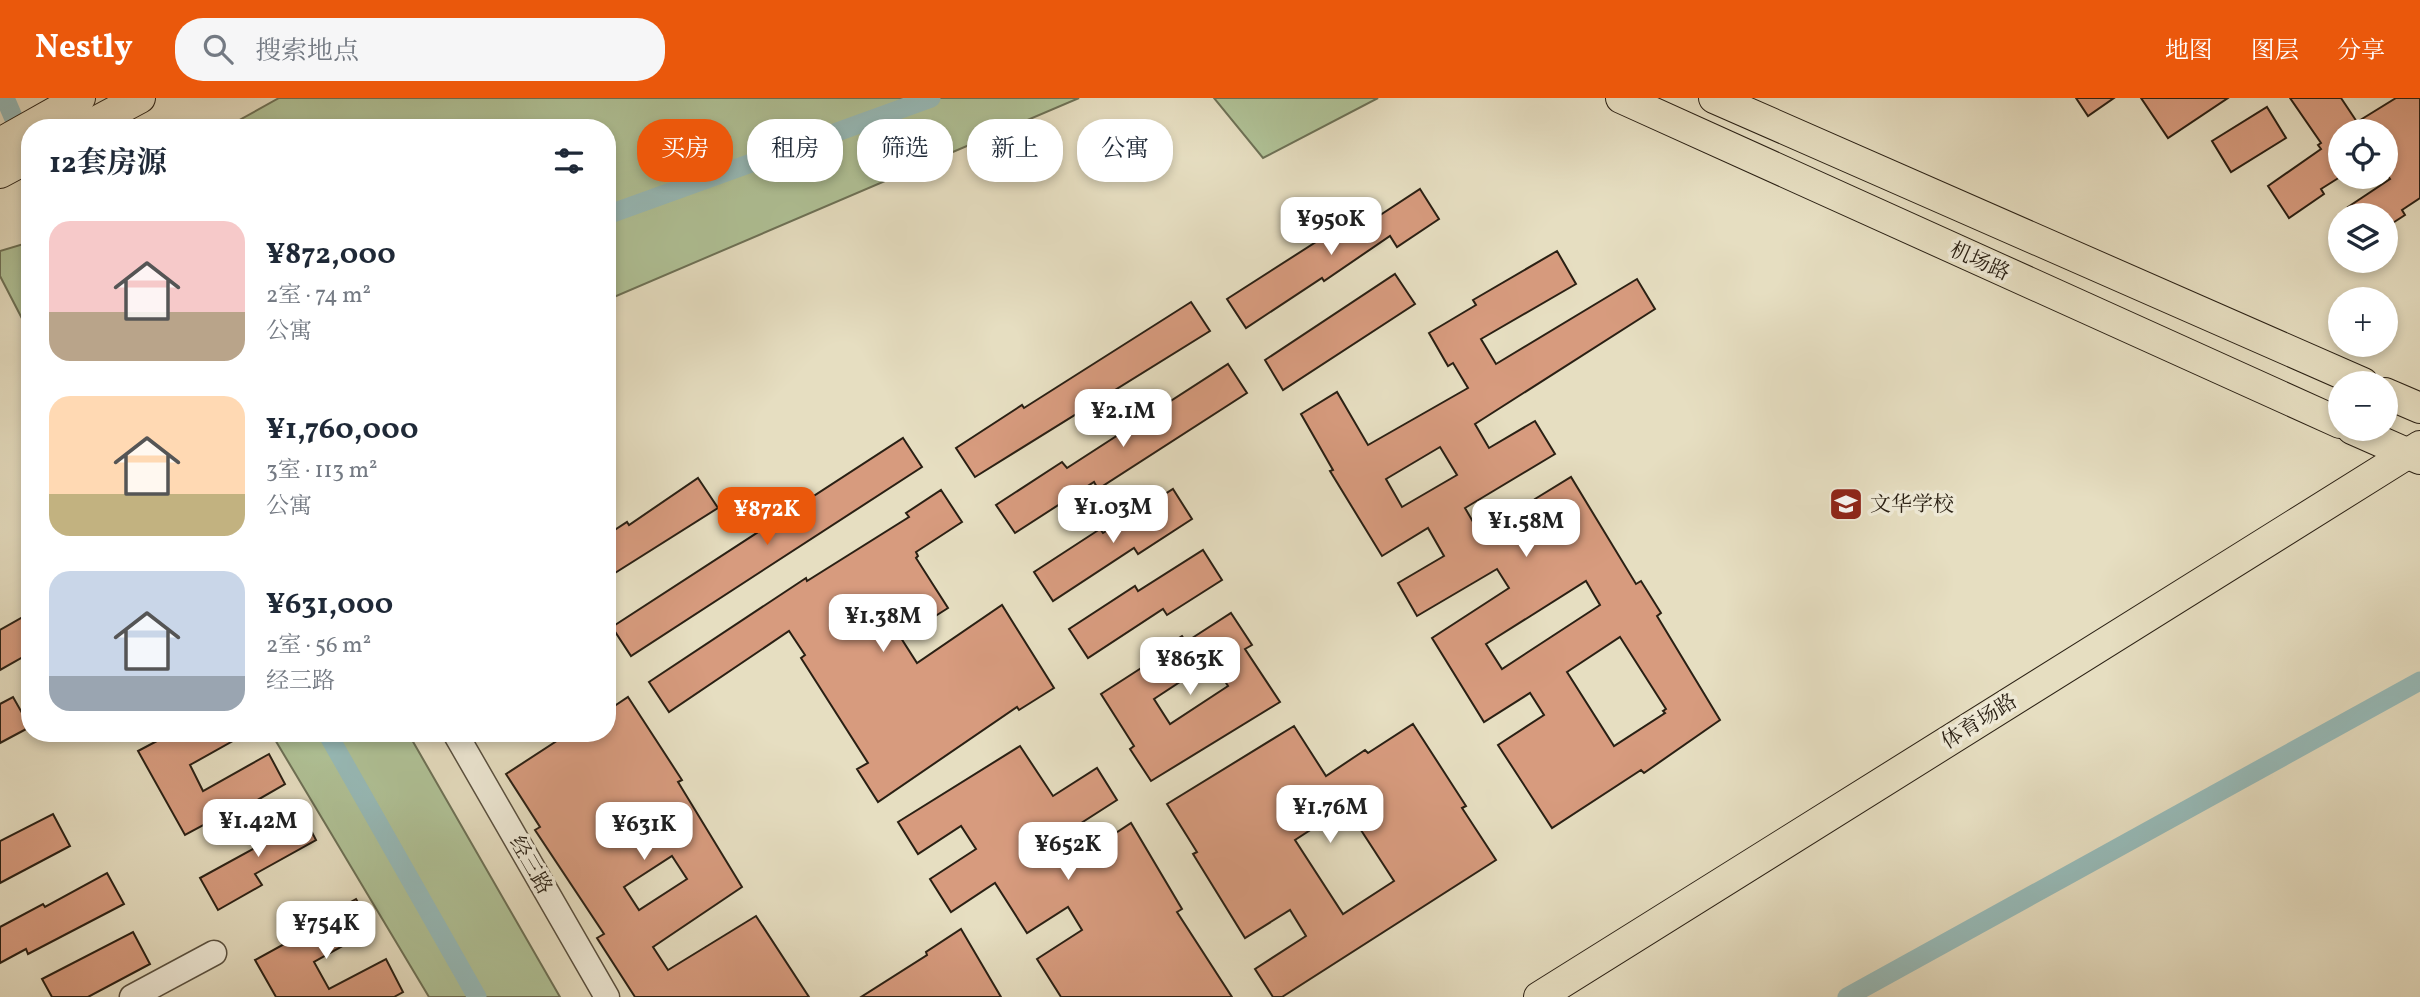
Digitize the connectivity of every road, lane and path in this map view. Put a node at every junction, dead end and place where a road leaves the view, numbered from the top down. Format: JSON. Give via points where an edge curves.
{"nodes":[{"id":1,"x":140,"y":98,"type":"edge"},
{"id":2,"x":1621,"y":98,"type":"edge"},
{"id":3,"x":1714,"y":98,"type":"edge"},
{"id":4,"x":82,"y":112,"type":"edge"},
{"id":5,"x":63,"y":119,"type":"edge"},
{"id":6,"x":21,"y":135,"type":"edge"},
{"id":7,"x":0,"y":143,"type":"edge"},
{"id":8,"x":21,"y":162,"type":"edge"},
{"id":9,"x":0,"y":173,"type":"edge"},
{"id":10,"x":2336,"y":371,"type":"edge"},
{"id":11,"x":2398,"y":399,"type":"edge"},
{"id":12,"x":2420,"y":408,"type":"edge"},
{"id":13,"x":2328,"y":418,"type":"edge"},
{"id":14,"x":2384,"y":441,"type":"edge"},
{"id":15,"x":2416,"y":453,"type":"edge"},
{"id":16,"x":460,"y":742,"type":"edge"},
{"id":17,"x":214,"y":953,"type":"dead end"},
{"id":18,"x":132,"y":997,"type":"edge"},
{"id":19,"x":607,"y":997,"type":"edge"},
{"id":20,"x":1539,"y":997,"type":"edge"}],
"edges":[{"from":1,"to":4,"type":"main road"},
{"from":2,"to":13,"type":"main road","name":"机场路"},
{"from":3,"to":10,"type":"main road","name":"机场路"},
{"from":4,"to":5,"type":"main road"},
{"from":6,"to":7,"type":"main road"},
{"from":8,"to":9,"type":"main road"},
{"from":11,"to":12,"type":"main road"},
{"from":14,"to":15,"type":"main road"},
{"from":15,"to":20,"type":"main road","name":"体育场路"},
{"from":16,"to":19,"type":"street","name":"经三路"},
{"from":17,"to":18,"type":"street"}]}
